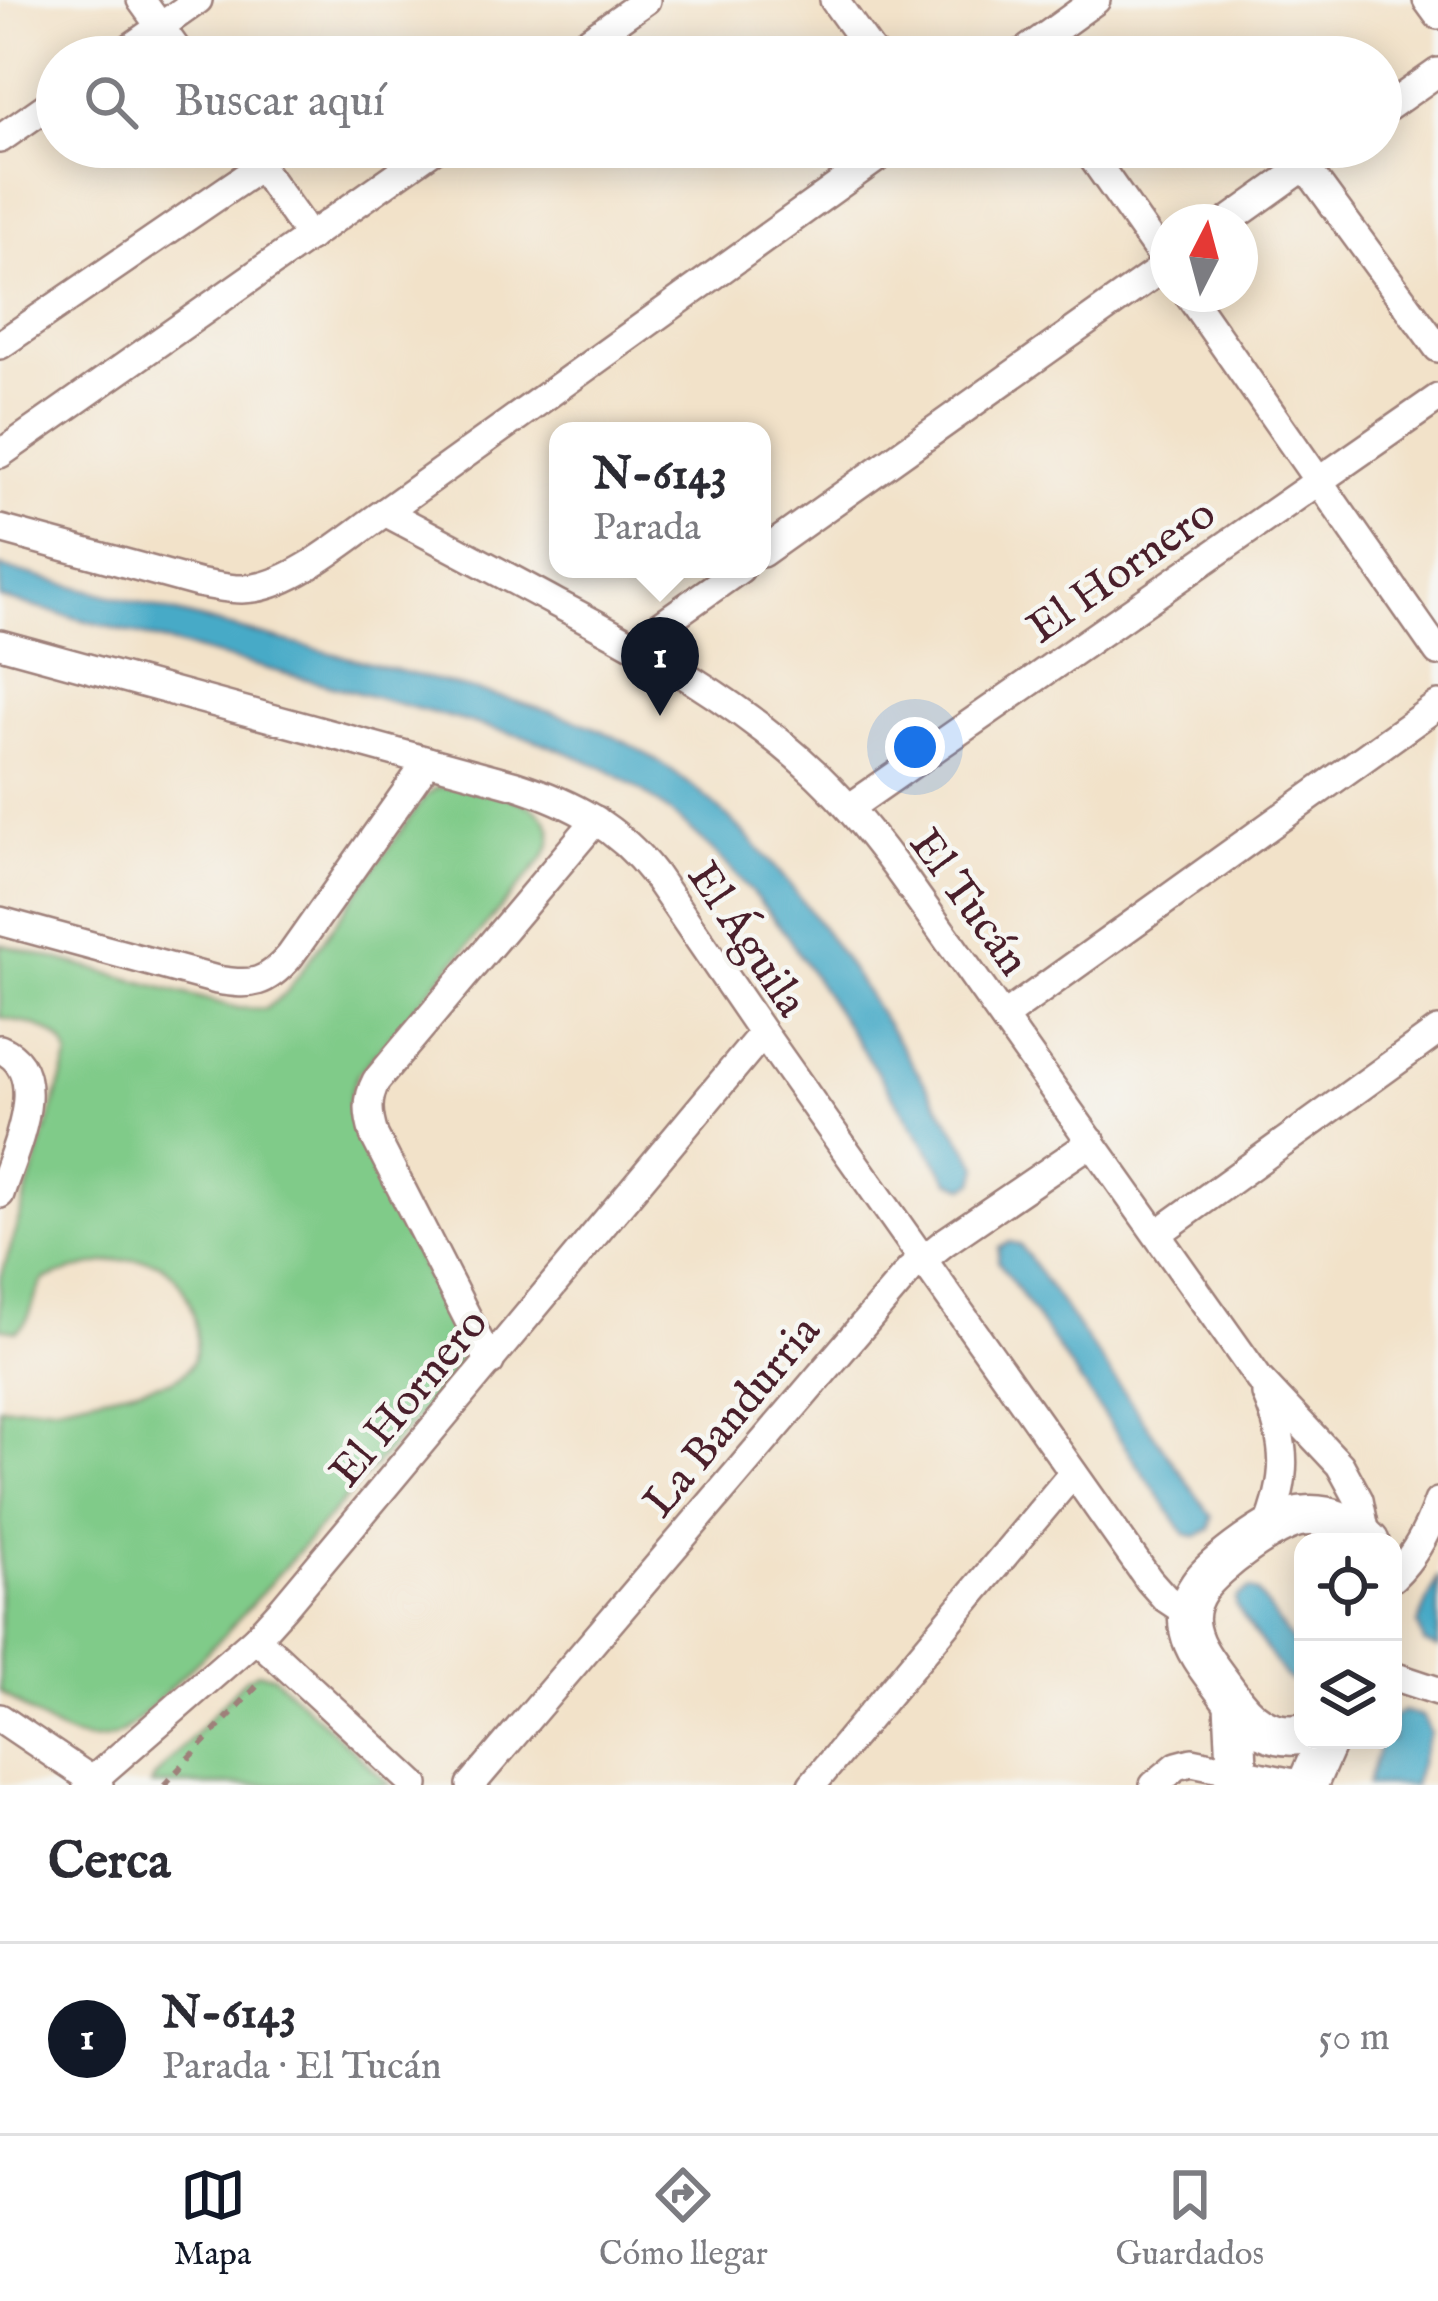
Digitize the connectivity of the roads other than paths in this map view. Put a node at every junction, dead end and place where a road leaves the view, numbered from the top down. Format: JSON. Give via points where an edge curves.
{"nodes":[{"id":1,"x":141,"y":0,"type":"edge"},
{"id":2,"x":198,"y":0,"type":"edge"},
{"id":3,"x":646,"y":0,"type":"edge"},
{"id":4,"x":834,"y":0,"type":"edge"},
{"id":5,"x":1096,"y":0,"type":"edge"},
{"id":6,"x":1427,"y":0,"type":"edge"},
{"id":7,"x":1438,"y":15,"type":"edge"},
{"id":8,"x":160,"y":27,"type":"junction"},
{"id":9,"x":147,"y":36,"type":"edge"},
{"id":10,"x":167,"y":36,"type":"edge"},
{"id":11,"x":595,"y":36,"type":"edge"},
{"id":12,"x":860,"y":36,"type":"edge"},
{"id":13,"x":1047,"y":36,"type":"edge"},
{"id":14,"x":1438,"y":72,"type":"edge"},
{"id":15,"x":1402,"y":97,"type":"edge"},
{"id":16,"x":36,"y":114,"type":"edge"},
{"id":17,"x":0,"y":139,"type":"edge"},
{"id":18,"x":238,"y":168,"type":"edge"},
{"id":19,"x":261,"y":168,"type":"edge"},
{"id":20,"x":407,"y":168,"type":"edge"},
{"id":21,"x":863,"y":168,"type":"edge"},
{"id":22,"x":1100,"y":168,"type":"edge"},
{"id":23,"x":1302,"y":168,"type":"edge"},
{"id":24,"x":1306,"y":168,"type":"edge"},
{"id":25,"x":1252,"y":204,"type":"edge"},
{"id":26,"x":310,"y":237,"type":"junction"},
{"id":27,"x":1150,"y":239,"type":"edge"},
{"id":28,"x":1150,"y":277,"type":"edge"},
{"id":29,"x":1201,"y":312,"type":"edge"},
{"id":30,"x":0,"y":345,"type":"edge"},
{"id":31,"x":1438,"y":348,"type":"edge"},
{"id":32,"x":1438,"y":398,"type":"edge"},
{"id":33,"x":0,"y":454,"type":"edge"},
{"id":34,"x":1320,"y":481,"type":"junction"},
{"id":35,"x":385,"y":512,"type":"junction"},
{"id":36,"x":0,"y":529,"type":"edge"},
{"id":37,"x":771,"y":547,"type":"edge"},
{"id":38,"x":727,"y":578,"type":"edge"},
{"id":39,"x":0,"y":644,"type":"edge"},
{"id":40,"x":634,"y":644,"type":"junction"},
{"id":41,"x":1438,"y":652,"type":"edge"},
{"id":42,"x":1438,"y":705,"type":"edge"},
{"id":43,"x":428,"y":761,"type":"junction"},
{"id":44,"x":849,"y":808,"type":"junction"},
{"id":45,"x":596,"y":820,"type":"junction"},
{"id":46,"x":0,"y":921,"type":"edge"},
{"id":47,"x":1003,"y":1018,"type":"junction"},
{"id":48,"x":1438,"y":1031,"type":"edge"},
{"id":49,"x":763,"y":1033,"type":"junction"},
{"id":50,"x":0,"y":1048,"type":"edge"},
{"id":51,"x":1092,"y":1142,"type":"junction"},
{"id":52,"x":0,"y":1194,"type":"edge"},
{"id":53,"x":1157,"y":1234,"type":"junction"},
{"id":54,"x":922,"y":1259,"type":"junction"},
{"id":55,"x":490,"y":1362,"type":"junction"},
{"id":56,"x":1259,"y":1379,"type":"junction"},
{"id":57,"x":1073,"y":1473,"type":"junction"},
{"id":58,"x":1438,"y":1502,"type":"edge"},
{"id":59,"x":1267,"y":1530,"type":"junction"},
{"id":60,"x":1359,"y":1533,"type":"edge"},
{"id":61,"x":1366,"y":1533,"type":"edge"},
{"id":62,"x":1402,"y":1568,"type":"edge"},
{"id":63,"x":1189,"y":1614,"type":"junction"},
{"id":64,"x":256,"y":1638,"type":"junction"},
{"id":65,"x":1402,"y":1679,"type":"edge"},
{"id":66,"x":1438,"y":1691,"type":"edge"},
{"id":67,"x":1234,"y":1704,"type":"junction"},
{"id":68,"x":0,"y":1718,"type":"edge"},
{"id":69,"x":1294,"y":1736,"type":"edge"},
{"id":70,"x":1323,"y":1749,"type":"edge"},
{"id":71,"x":1237,"y":1778,"type":"edge"},
{"id":72,"x":93,"y":1783,"type":"edge"},
{"id":73,"x":415,"y":1785,"type":"edge"},
{"id":74,"x":471,"y":1785,"type":"edge"},
{"id":75,"x":812,"y":1785,"type":"edge"},
{"id":76,"x":1154,"y":1785,"type":"edge"},
{"id":77,"x":1305,"y":1785,"type":"edge"}],
"edges":[{"from":1,"to":8,"type":"street"},
{"from":2,"to":8,"type":"street"},
{"from":3,"to":11,"type":"street"},
{"from":4,"to":12,"type":"street"},
{"from":5,"to":13,"type":"street"},
{"from":6,"to":7,"type":"street"},
{"from":8,"to":9,"type":"street"},
{"from":8,"to":10,"type":"street"},
{"from":14,"to":15,"type":"street"},
{"from":16,"to":17,"type":"street"},
{"from":18,"to":30,"type":"street"},
{"from":19,"to":26,"type":"street"},
{"from":20,"to":26,"type":"street"},
{"from":21,"to":35,"type":"street"},
{"from":22,"to":27,"type":"street"},
{"from":23,"to":25,"type":"street"},
{"from":24,"to":31,"type":"street"},
{"from":26,"to":33,"type":"street"},
{"from":28,"to":37,"type":"street"},
{"from":29,"to":34,"type":"street"},
{"from":32,"to":34,"type":"street","name":"El Hornero"},
{"from":34,"to":41,"type":"street"},
{"from":34,"to":44,"type":"street","name":"El Hornero"},
{"from":35,"to":36,"type":"street","via":[[300,570],[253,589],[198,583]]},
{"from":35,"to":40,"type":"street","name":"El Tucán"},
{"from":38,"to":40,"type":"street"},
{"from":39,"to":43,"type":"street","name":"El Águila"},
{"from":40,"to":44,"type":"street","name":"El Tucán","via":[[776,739]]},
{"from":42,"to":47,"type":"street"},
{"from":43,"to":45,"type":"street","name":"El Águila","via":[[550,796]]},
{"from":43,"to":46,"type":"street","via":[[290,956],[261,981],[217,980]]},
{"from":44,"to":47,"type":"street","name":"El Tucán"},
{"from":45,"to":49,"type":"street","name":"El Águila","via":[[637,851]]},
{"from":45,"to":55,"type":"street","via":[[376,1081],[368,1106],[374,1135]]},
{"from":47,"to":51,"type":"street","name":"El Tucán"},
{"from":48,"to":53,"type":"street"},
{"from":49,"to":54,"type":"street","name":"El Águila"},
{"from":49,"to":55,"type":"street","name":"El Hornero"},
{"from":50,"to":52,"type":"street","via":[[25,1068],[28,1085]]},
{"from":51,"to":53,"type":"street","name":"El Tucán"},
{"from":51,"to":54,"type":"street","name":"La Bandurria"},
{"from":53,"to":56,"type":"street","name":"El Tucán"},
{"from":54,"to":57,"type":"street","name":"El Águila"},
{"from":54,"to":74,"type":"street","name":"La Bandurria"},
{"from":55,"to":64,"type":"street","name":"El Hornero"},
{"from":56,"to":59,"type":"street","name":"El Tucán","via":[[1283,1449]]},
{"from":56,"to":61,"type":"street","name":"El Tucán","via":[[1340,1465]]},
{"from":57,"to":63,"type":"street","name":"El Águila","via":[[1156,1589]]},
{"from":57,"to":75,"type":"street"},
{"from":58,"to":62,"type":"street"},
{"from":59,"to":60,"type":"street","via":[[1304,1515]]},
{"from":59,"to":63,"type":"street","via":[[1211,1573]]},
{"from":63,"to":67,"type":"street","via":[[1196,1647]]},
{"from":64,"to":72,"type":"street","name":"El Hornero"},
{"from":64,"to":73,"type":"street"},
{"from":65,"to":66,"type":"street"},
{"from":67,"to":69,"type":"street","via":[[1269,1733]]},
{"from":67,"to":71,"type":"street"},
{"from":68,"to":72,"type":"street"},
{"from":70,"to":77,"type":"street"},
{"from":71,"to":76,"type":"street","via":[[1192,1762]]},
{"from":71,"to":77,"type":"street"}]}
